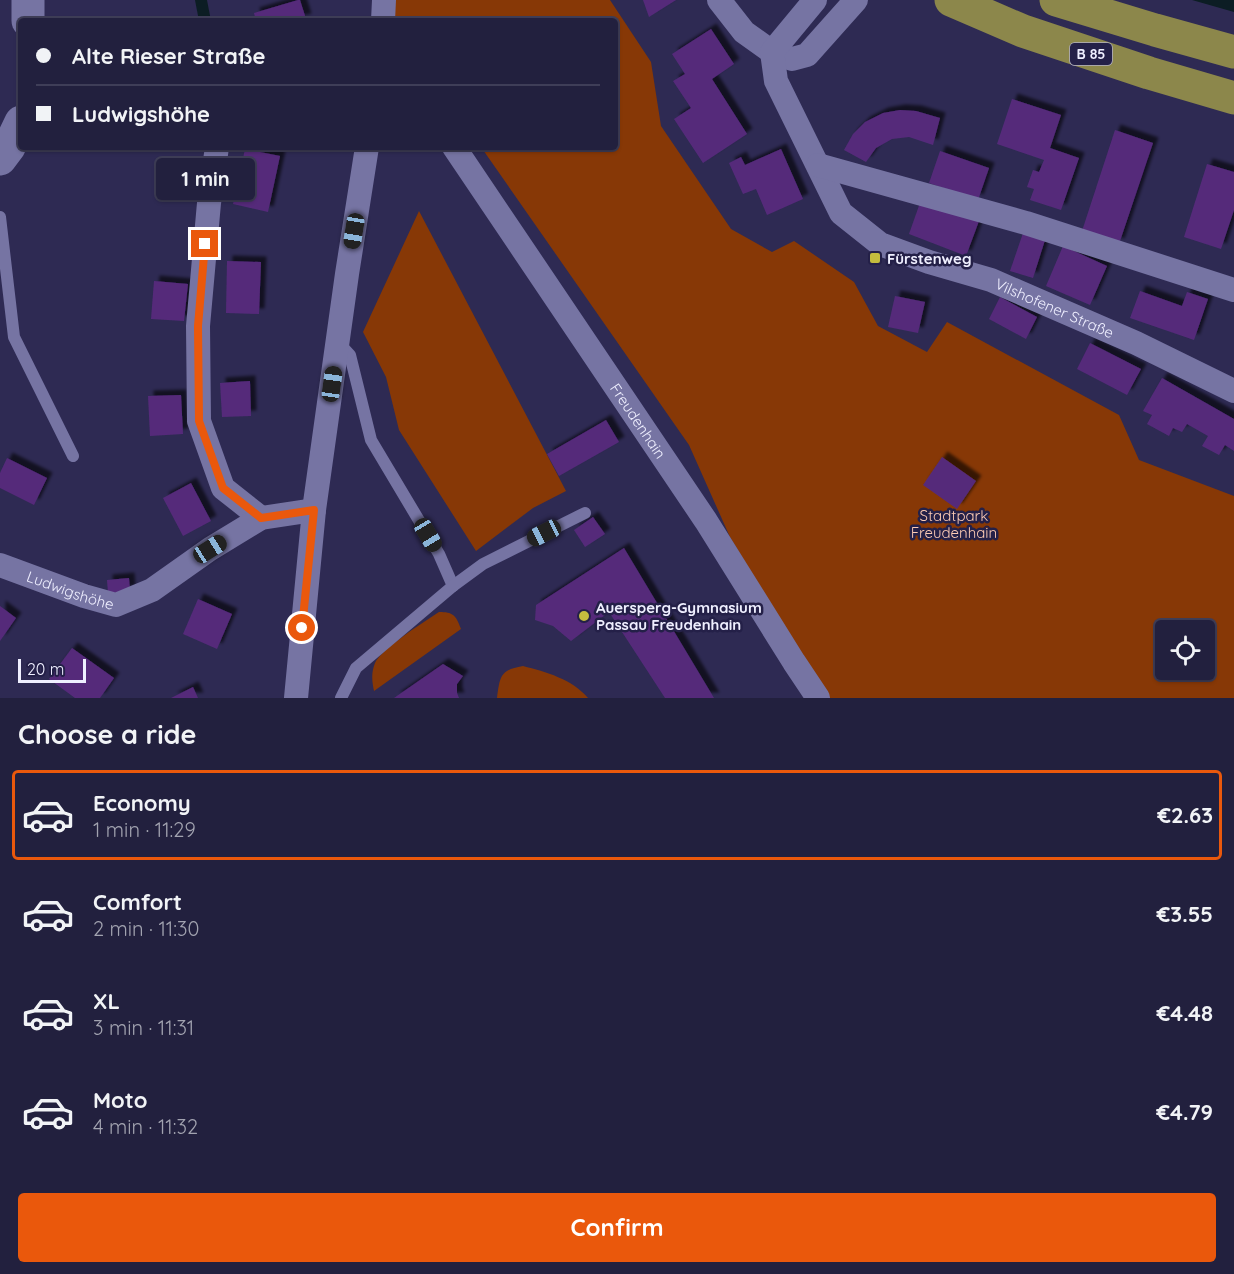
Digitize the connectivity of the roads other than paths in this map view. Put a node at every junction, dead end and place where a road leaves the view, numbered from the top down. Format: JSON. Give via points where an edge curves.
{"nodes":[{"id":1,"x":28,"y":0,"type":"edge"},
{"id":2,"x":384,"y":0,"type":"edge"},
{"id":3,"x":719,"y":0,"type":"edge"},
{"id":4,"x":815,"y":0,"type":"edge"},
{"id":5,"x":856,"y":0,"type":"edge"},
{"id":6,"x":951,"y":0,"type":"edge"},
{"id":7,"x":1056,"y":0,"type":"edge"},
{"id":8,"x":28,"y":18,"type":"edge"},
{"id":9,"x":383,"y":18,"type":"edge"},
{"id":10,"x":772,"y":52,"type":"junction"},
{"id":11,"x":1234,"y":52,"type":"edge"},
{"id":12,"x":1234,"y":98,"type":"edge"},
{"id":13,"x":18,"y":128,"type":"edge"},
{"id":14,"x":217,"y":150,"type":"edge"},
{"id":15,"x":368,"y":150,"type":"edge"},
{"id":16,"x":456,"y":150,"type":"edge"},
{"id":17,"x":0,"y":159,"type":"edge"},
{"id":18,"x":818,"y":165,"type":"junction"},
{"id":19,"x":0,"y":217,"type":"edge"},
{"id":20,"x":1234,"y":290,"type":"edge"},
{"id":21,"x":338,"y":342,"type":"junction"},
{"id":22,"x":1234,"y":391,"type":"edge"},
{"id":23,"x":73,"y":456,"type":"dead end"},
{"id":24,"x":314,"y":510,"type":"junction"},
{"id":25,"x":585,"y":513,"type":"dead end"},
{"id":26,"x":261,"y":518,"type":"junction"},
{"id":27,"x":0,"y":565,"type":"edge"},
{"id":28,"x":453,"y":586,"type":"junction"},
{"id":29,"x":296,"y":698,"type":"edge"},
{"id":30,"x":340,"y":698,"type":"edge"},
{"id":31,"x":818,"y":698,"type":"edge"}],
"edges":[{"from":1,"to":8,"type":"street"},
{"from":2,"to":9,"type":"street"},
{"from":3,"to":10,"type":"street","via":[[744,32]]},
{"from":4,"to":10,"type":"street"},
{"from":5,"to":10,"type":"street","via":[[807,55],[792,59]]},
{"from":6,"to":12,"type":"main road","number":"B 85","via":[[1023,31]]},
{"from":7,"to":11,"type":"main road"},
{"from":10,"to":18,"type":"street","name":"Vilshofener Straße","via":[[776,81]]},
{"from":13,"to":17,"type":"street"},
{"from":14,"to":26,"type":"street","via":[[198,326],[199,421],[223,488]]},
{"from":15,"to":21,"type":"street"},
{"from":16,"to":31,"type":"street","name":"Freudenhain","via":[[706,521]]},
{"from":18,"to":20,"type":"street","via":[[1026,223]]},
{"from":18,"to":22,"type":"street","name":"Vilshofener Straße","via":[[841,213],[880,244],[991,280]]},
{"from":19,"to":23,"type":"lane","via":[[14,337]]},
{"from":21,"to":24,"type":"street"},
{"from":21,"to":28,"type":"lane","via":[[350,355],[371,440],[439,554]]},
{"from":24,"to":26,"type":"street","name":"Ludwigshöhe"},
{"from":24,"to":29,"type":"street"},
{"from":25,"to":28,"type":"lane","via":[[483,564]]},
{"from":26,"to":27,"type":"street","name":"Ludwigshöhe","via":[[152,590],[116,605]]},
{"from":28,"to":30,"type":"lane","via":[[356,668]]}]}
